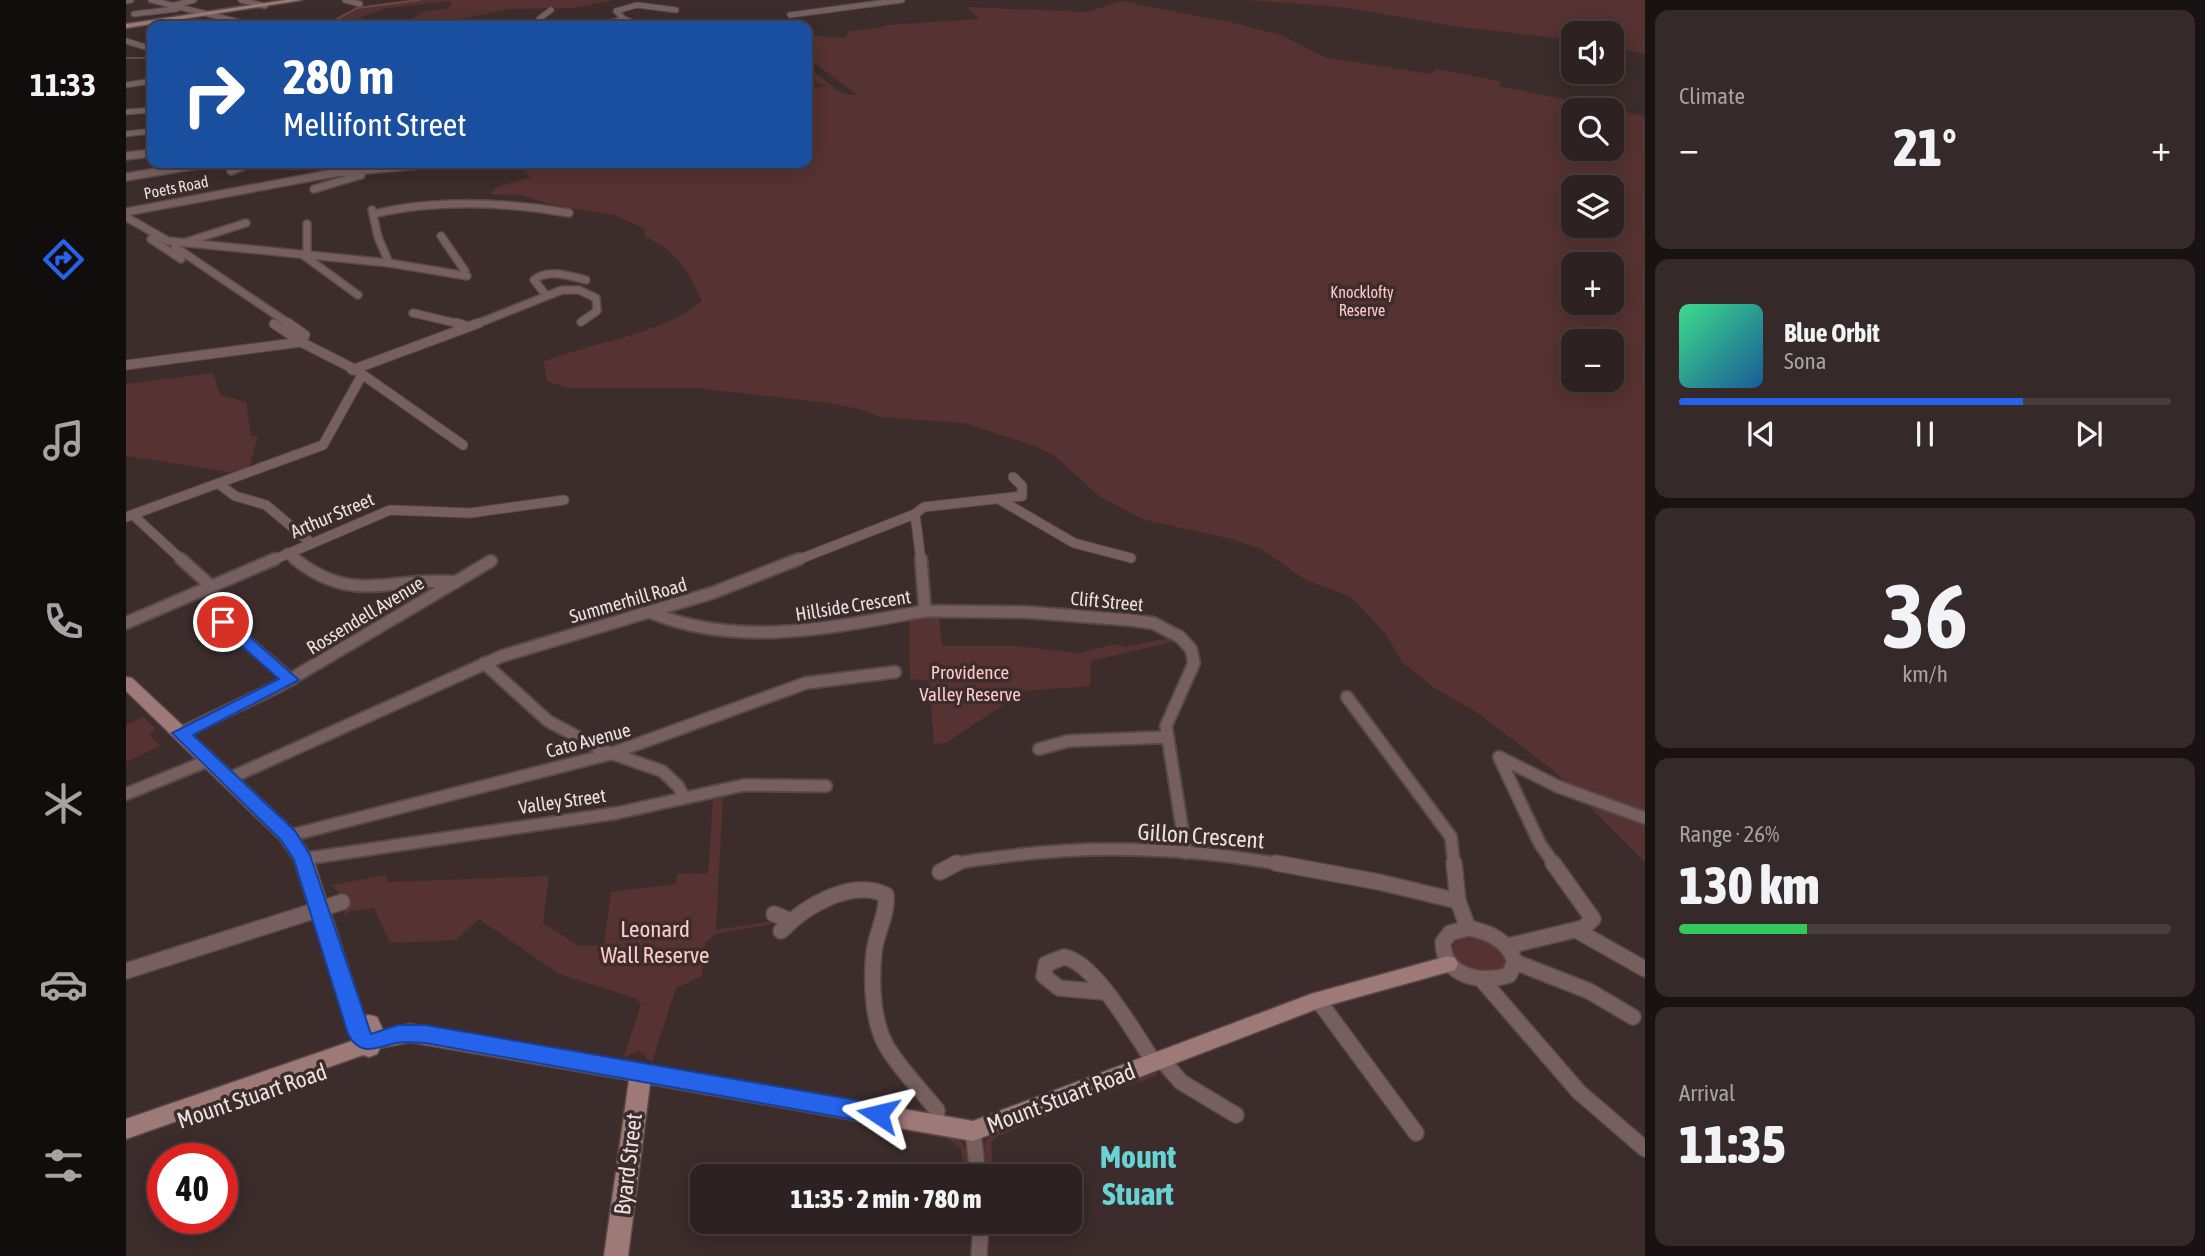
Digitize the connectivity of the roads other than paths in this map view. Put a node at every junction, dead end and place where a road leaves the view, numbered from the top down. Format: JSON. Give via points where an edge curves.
{"nodes":[{"id":1,"x":131,"y":0,"type":"edge"},
{"id":2,"x":151,"y":0,"type":"edge"},
{"id":3,"x":194,"y":0,"type":"edge"},
{"id":4,"x":242,"y":0,"type":"edge"},
{"id":5,"x":299,"y":0,"type":"edge"},
{"id":6,"x":345,"y":0,"type":"edge"},
{"id":7,"x":902,"y":0,"type":"edge"},
{"id":8,"x":126,"y":1,"type":"edge"},
{"id":9,"x":360,"y":4,"type":"dead end"},
{"id":10,"x":172,"y":5,"type":"junction"},
{"id":11,"x":265,"y":6,"type":"junction"},
{"id":12,"x":182,"y":8,"type":"junction"},
{"id":13,"x":551,"y":10,"type":"dead end"},
{"id":14,"x":676,"y":10,"type":"dead end"},
{"id":15,"x":131,"y":13,"type":"edge"},
{"id":16,"x":208,"y":15,"type":"junction"},
{"id":17,"x":790,"y":15,"type":"dead end"},
{"id":18,"x":625,"y":19,"type":"junction"},
{"id":19,"x":164,"y":21,"type":"edge"},
{"id":20,"x":235,"y":21,"type":"edge"},
{"id":21,"x":538,"y":21,"type":"edge"},
{"id":22,"x":617,"y":21,"type":"edge"},
{"id":23,"x":631,"y":21,"type":"edge"},
{"id":24,"x":147,"y":23,"type":"edge"},
{"id":25,"x":142,"y":24,"type":"junction"},
{"id":26,"x":126,"y":26,"type":"edge"},
{"id":27,"x":126,"y":41,"type":"edge"},
{"id":28,"x":147,"y":47,"type":"edge"},
{"id":29,"x":147,"y":82,"type":"edge"},
{"id":30,"x":126,"y":85,"type":"edge"},
{"id":31,"x":147,"y":110,"type":"edge"},
{"id":32,"x":126,"y":112,"type":"edge"},
{"id":33,"x":147,"y":131,"type":"edge"},
{"id":34,"x":126,"y":133,"type":"edge"},
{"id":35,"x":147,"y":153,"type":"edge"},
{"id":36,"x":126,"y":155,"type":"edge"},
{"id":37,"x":167,"y":168,"type":"edge"},
{"id":38,"x":178,"y":168,"type":"edge"},
{"id":39,"x":238,"y":168,"type":"edge"},
{"id":40,"x":387,"y":168,"type":"edge"},
{"id":41,"x":376,"y":169,"type":"junction"},
{"id":42,"x":231,"y":171,"type":"dead end"},
{"id":43,"x":126,"y":176,"type":"edge"},
{"id":44,"x":314,"y":189,"type":"dead end"},
{"id":45,"x":569,"y":213,"type":"dead end"},
{"id":46,"x":128,"y":216,"type":"edge"},
{"id":47,"x":246,"y":223,"type":"dead end"},
{"id":48,"x":307,"y":224,"type":"dead end"},
{"id":49,"x":441,"y":236,"type":"dead end"},
{"id":50,"x":175,"y":243,"type":"junction"},
{"id":51,"x":305,"y":255,"type":"junction"},
{"id":52,"x":389,"y":263,"type":"junction"},
{"id":53,"x":586,"y":280,"type":"dead end"},
{"id":54,"x":219,"y":286,"type":"dead end"},
{"id":55,"x":368,"y":292,"type":"dead end"},
{"id":56,"x":546,"y":295,"type":"junction"},
{"id":57,"x":413,"y":313,"type":"dead end"},
{"id":58,"x":581,"y":322,"type":"dead end"},
{"id":59,"x":274,"y":324,"type":"dead end"},
{"id":60,"x":467,"y":327,"type":"junction"},
{"id":61,"x":303,"y":340,"type":"junction"},
{"id":62,"x":126,"y":365,"type":"edge"},
{"id":63,"x":352,"y":370,"type":"junction"},
{"id":64,"x":362,"y":375,"type":"junction"},
{"id":65,"x":463,"y":444,"type":"dead end"},
{"id":66,"x":1013,"y":477,"type":"dead end"},
{"id":67,"x":219,"y":484,"type":"junction"},
{"id":68,"x":564,"y":500,"type":"dead end"},
{"id":69,"x":999,"y":500,"type":"junction"},
{"id":70,"x":915,"y":514,"type":"junction"},
{"id":71,"x":129,"y":516,"type":"edge"},
{"id":72,"x":311,"y":543,"type":"junction"},
{"id":73,"x":286,"y":553,"type":"junction"},
{"id":74,"x":1131,"y":558,"type":"dead end"},
{"id":75,"x":491,"y":561,"type":"dead end"},
{"id":76,"x":456,"y":582,"type":"junction"},
{"id":77,"x":211,"y":586,"type":"junction"},
{"id":78,"x":925,"y":611,"type":"junction"},
{"id":79,"x":650,"y":612,"type":"junction"},
{"id":80,"x":223,"y":622,"type":"dead end"},
{"id":81,"x":126,"y":623,"type":"edge"},
{"id":82,"x":484,"y":663,"type":"junction"},
{"id":83,"x":895,"y":672,"type":"dead end"},
{"id":84,"x":291,"y":680,"type":"junction"},
{"id":85,"x":126,"y":682,"type":"edge"},
{"id":86,"x":1347,"y":697,"type":"dead end"},
{"id":87,"x":181,"y":733,"type":"junction"},
{"id":88,"x":1168,"y":737,"type":"junction"},
{"id":89,"x":1039,"y":749,"type":"dead end"},
{"id":90,"x":610,"y":754,"type":"junction"},
{"id":91,"x":209,"y":760,"type":"junction"},
{"id":92,"x":230,"y":778,"type":"junction"},
{"id":93,"x":826,"y":786,"type":"dead end"},
{"id":94,"x":126,"y":794,"type":"edge"},
{"id":95,"x":684,"y":797,"type":"junction"},
{"id":96,"x":1645,"y":818,"type":"edge"},
{"id":97,"x":288,"y":836,"type":"junction"},
{"id":98,"x":1186,"y":853,"type":"junction"},
{"id":99,"x":303,"y":859,"type":"junction"},
{"id":100,"x":940,"y":872,"type":"dead end"},
{"id":101,"x":1458,"y":901,"type":"junction"},
{"id":102,"x":342,"y":902,"type":"dead end"},
{"id":103,"x":319,"y":909,"type":"junction"},
{"id":104,"x":774,"y":914,"type":"dead end"},
{"id":105,"x":1468,"y":928,"type":"junction"},
{"id":106,"x":1576,"y":930,"type":"junction"},
{"id":107,"x":1508,"y":946,"type":"junction"},
{"id":108,"x":1515,"y":962,"type":"junction"},
{"id":109,"x":1448,"y":964,"type":"junction"},
{"id":110,"x":1645,"y":969,"type":"edge"},
{"id":111,"x":126,"y":971,"type":"edge"},
{"id":112,"x":1483,"y":981,"type":"junction"},
{"id":113,"x":1103,"y":992,"type":"dead end"},
{"id":114,"x":1318,"y":1000,"type":"junction"},
{"id":115,"x":1633,"y":1017,"type":"dead end"},
{"id":116,"x":365,"y":1026,"type":"junction"},
{"id":117,"x":1158,"y":1061,"type":"junction"},
{"id":118,"x":641,"y":1072,"type":"junction"},
{"id":119,"x":1236,"y":1115,"type":"dead end"},
{"id":120,"x":936,"y":1126,"type":"junction"},
{"id":121,"x":126,"y":1129,"type":"edge"},
{"id":122,"x":973,"y":1131,"type":"junction"},
{"id":123,"x":1416,"y":1133,"type":"dead end"},
{"id":124,"x":126,"y":1140,"type":"edge"},
{"id":125,"x":1645,"y":1149,"type":"edge"},
{"id":126,"x":977,"y":1164,"type":"edge"},
{"id":127,"x":980,"y":1234,"type":"edge"},
{"id":128,"x":616,"y":1256,"type":"edge"},
{"id":129,"x":979,"y":1256,"type":"edge"}],
"edges":[{"from":1,"to":8,"type":"street"},
{"from":2,"to":10,"type":"street"},
{"from":3,"to":10,"type":"street"},
{"from":4,"to":11,"type":"street"},
{"from":5,"to":11,"type":"street"},
{"from":6,"to":9,"type":"street"},
{"from":7,"to":17,"type":"street"},
{"from":10,"to":12,"type":"street"},
{"from":11,"to":16,"type":"street"},
{"from":12,"to":15,"type":"street"},
{"from":12,"to":16,"type":"street"},
{"from":13,"to":21,"type":"street"},
{"from":14,"to":18,"type":"street","via":[[641,5],[617,9]]},
{"from":15,"to":25,"type":"street"},
{"from":16,"to":19,"type":"street"},
{"from":16,"to":20,"type":"street"},
{"from":18,"to":22,"type":"street"},
{"from":18,"to":23,"type":"street"},
{"from":24,"to":25,"type":"street"},
{"from":25,"to":26,"type":"street"},
{"from":27,"to":28,"type":"street"},
{"from":29,"to":30,"type":"street"},
{"from":31,"to":32,"type":"street"},
{"from":33,"to":34,"type":"street"},
{"from":35,"to":36,"type":"street"},
{"from":37,"to":43,"type":"street"},
{"from":38,"to":43,"type":"street"},
{"from":39,"to":42,"type":"street"},
{"from":40,"to":41,"type":"street","name":"Poets Road"},
{"from":41,"to":44,"type":"street"},
{"from":41,"to":46,"type":"street","name":"Poets Road","via":[[199,196]]},
{"from":45,"to":52,"type":"street","via":[[494,207],[374,211]]},
{"from":46,"to":50,"type":"street"},
{"from":46,"to":54,"type":"street","via":[[146,235]]},
{"from":47,"to":50,"type":"street"},
{"from":48,"to":51,"type":"street"},
{"from":49,"to":52,"type":"street","via":[[465,275]]},
{"from":50,"to":51,"type":"street"},
{"from":50,"to":61,"type":"street","via":[[305,335]]},
{"from":51,"to":52,"type":"street"},
{"from":51,"to":55,"type":"street","via":[[356,293]]},
{"from":53,"to":56,"type":"street","via":[[540,275],[534,280]]},
{"from":56,"to":58,"type":"street","via":[[573,289],[593,295],[599,304],[597,311]]},
{"from":56,"to":60,"type":"street"},
{"from":57,"to":60,"type":"street"},
{"from":59,"to":61,"type":"street"},
{"from":60,"to":63,"type":"street"},
{"from":61,"to":62,"type":"street"},
{"from":61,"to":63,"type":"street"},
{"from":63,"to":64,"type":"street"},
{"from":64,"to":65,"type":"street"},
{"from":64,"to":67,"type":"street","via":[[323,445]]},
{"from":66,"to":69,"type":"street","via":[[1022,486],[1022,496]]},
{"from":67,"to":71,"type":"street"},
{"from":67,"to":72,"type":"street","via":[[235,496],[266,505]]},
{"from":68,"to":72,"type":"street","name":"Arthur Street","via":[[470,513],[393,510]]},
{"from":69,"to":70,"type":"street","name":"Summerhill Road","via":[[934,505]]},
{"from":69,"to":74,"type":"street","via":[[1074,543]]},
{"from":70,"to":78,"type":"street","name":"Hillside Crescent"},
{"from":70,"to":79,"type":"street","name":"Summerhill Road","via":[[712,593]]},
{"from":71,"to":77,"type":"street"},
{"from":72,"to":73,"type":"street","name":"Arthur Street"},
{"from":73,"to":76,"type":"street","via":[[324,580],[354,587],[440,579]]},
{"from":73,"to":77,"type":"street","name":"Arthur Street"},
{"from":75,"to":76,"type":"street","name":"Rossendell Avenue"},
{"from":76,"to":84,"type":"street","name":"Rossendell Avenue"},
{"from":77,"to":81,"type":"street","name":"Arthur Street"},
{"from":78,"to":79,"type":"street","name":"Hillside Crescent","via":[[838,628],[772,633],[674,622]]},
{"from":78,"to":88,"type":"street","name":"Clift Street","via":[[1130,620],[1174,632],[1191,649],[1194,663],[1169,714]]},
{"from":79,"to":82,"type":"street","name":"Summerhill Road"},
{"from":80,"to":84,"type":"street"},
{"from":82,"to":90,"type":"street","via":[[543,718]]},
{"from":82,"to":92,"type":"street","name":"Summerhill Road"},
{"from":83,"to":90,"type":"street","name":"Cato Avenue","via":[[806,683]]},
{"from":84,"to":87,"type":"street","name":"Rossendell Avenue"},
{"from":85,"to":87,"type":"street"},
{"from":86,"to":101,"type":"street","via":[[1451,837]]},
{"from":87,"to":91,"type":"street"},
{"from":88,"to":89,"type":"street","via":[[1068,741]]},
{"from":88,"to":98,"type":"street","name":"Clift Street"},
{"from":90,"to":95,"type":"street","via":[[665,773],[680,786]]},
{"from":90,"to":97,"type":"street","name":"Cato Avenue"},
{"from":91,"to":92,"type":"street"},
{"from":91,"to":94,"type":"street"},
{"from":92,"to":97,"type":"street"},
{"from":93,"to":95,"type":"street","name":"Valley Street","via":[[744,785]]},
{"from":95,"to":99,"type":"street","name":"Valley Street","via":[[617,813]]},
{"from":96,"to":106,"type":"street","via":[[1559,787],[1498,758],[1541,844],[1591,913],[1592,923]]},
{"from":97,"to":99,"type":"street"},
{"from":98,"to":100,"type":"street","name":"Gillon Crescent","via":[[1038,850],[957,863]]},
{"from":98,"to":101,"type":"street","name":"Gillon Crescent","via":[[1242,857]]},
{"from":99,"to":103,"type":"street"},
{"from":101,"to":105,"type":"street"},
{"from":102,"to":103,"type":"street"},
{"from":103,"to":111,"type":"street"},
{"from":103,"to":116,"type":"street"},
{"from":104,"to":120,"type":"street","via":[[785,926],[862,888],[886,895],[873,962],[876,1018],[887,1046],[937,1110]]},
{"from":105,"to":107,"type":"street","via":[[1490,933]]},
{"from":105,"to":109,"type":"street","via":[[1457,929],[1443,939]]},
{"from":106,"to":107,"type":"street"},
{"from":106,"to":110,"type":"street"},
{"from":107,"to":108,"type":"street"},
{"from":108,"to":112,"type":"street","via":[[1502,979]]},
{"from":108,"to":115,"type":"street","via":[[1580,987]]},
{"from":109,"to":112,"type":"street"},
{"from":109,"to":114,"type":"street","name":"Mount Stuart Road"},
{"from":112,"to":125,"type":"street","via":[[1581,1094]]},
{"from":113,"to":117,"type":"street"},
{"from":114,"to":117,"type":"street","name":"Mount Stuart Road"},
{"from":114,"to":123,"type":"street"},
{"from":116,"to":118,"type":"street","name":"Mount Stuart Road"},
{"from":116,"to":121,"type":"street","name":"Mount Stuart Road"},
{"from":116,"to":124,"type":"street","name":"Mount Stuart Road","via":[[367,1052]]},
{"from":117,"to":119,"type":"street","via":[[1181,1082]]},
{"from":117,"to":122,"type":"street","name":"Mount Stuart Road"},
{"from":118,"to":120,"type":"street","name":"Mount Stuart Road"},
{"from":118,"to":128,"type":"street","name":"Byard Street"},
{"from":120,"to":122,"type":"street","name":"Mount Stuart Road"},
{"from":122,"to":126,"type":"street"},
{"from":127,"to":129,"type":"street"}]}
